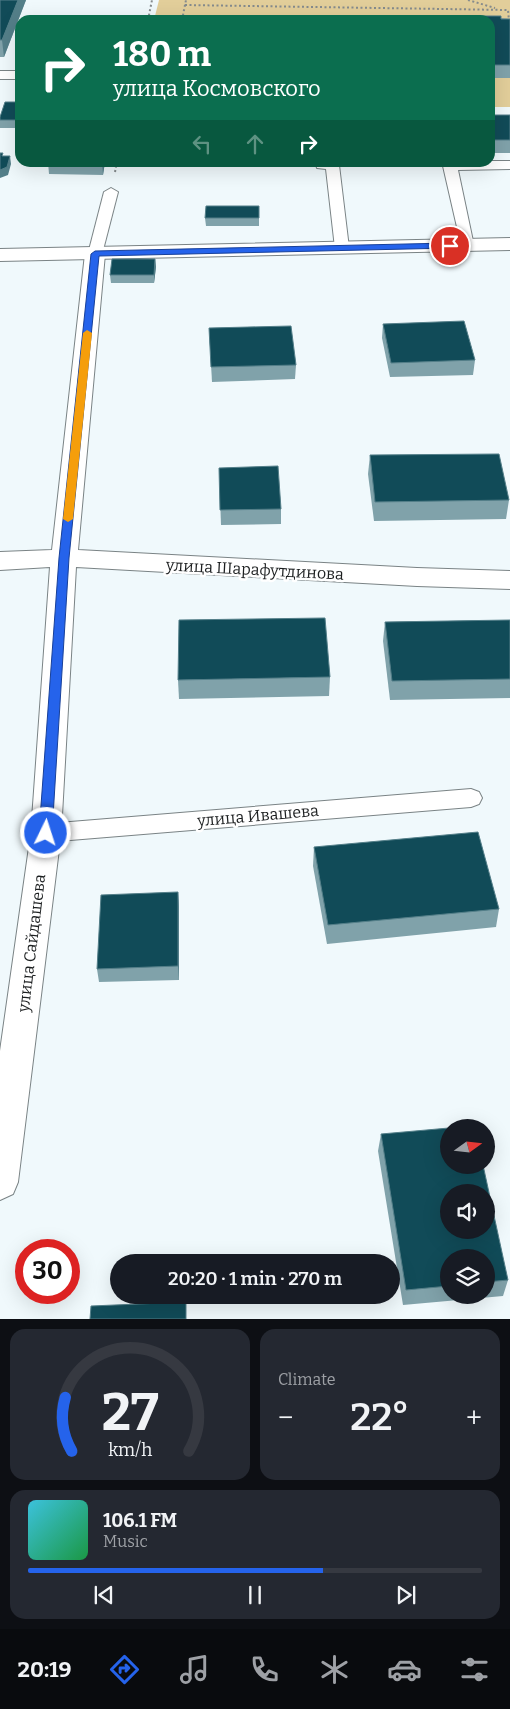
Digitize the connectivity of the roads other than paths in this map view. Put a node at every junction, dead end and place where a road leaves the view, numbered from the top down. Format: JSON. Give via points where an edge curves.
{"nodes":[{"id":1,"x":0,"y":75,"type":"edge"},
{"id":2,"x":15,"y":75,"type":"edge"},
{"id":3,"x":495,"y":165,"type":"edge"},
{"id":4,"x":510,"y":165,"type":"edge"},
{"id":5,"x":332,"y":167,"type":"edge"},
{"id":6,"x":450,"y":167,"type":"edge"},
{"id":7,"x":111,"y":192,"type":"dead end"},
{"id":8,"x":510,"y":244,"type":"edge"},
{"id":9,"x":468,"y":246,"type":"junction"},
{"id":10,"x":342,"y":248,"type":"junction"},
{"id":11,"x":0,"y":254,"type":"edge"},
{"id":12,"x":95,"y":254,"type":"junction"},
{"id":13,"x":64,"y":558,"type":"junction"},
{"id":14,"x":0,"y":561,"type":"edge"},
{"id":15,"x":510,"y":580,"type":"edge"},
{"id":16,"x":471,"y":798,"type":"dead end"},
{"id":17,"x":46,"y":833,"type":"junction"},
{"id":18,"x":0,"y":1182,"type":"edge"}],
"edges":[{"from":1,"to":2,"type":"lane"},
{"from":3,"to":4,"type":"lane"},
{"from":5,"to":10,"type":"lane"},
{"from":6,"to":9,"type":"lane"},
{"from":7,"to":12,"type":"lane"},
{"from":8,"to":9,"type":"street"},
{"from":9,"to":10,"type":"street"},
{"from":10,"to":12,"type":"street"},
{"from":11,"to":12,"type":"street"},
{"from":12,"to":13,"type":"street","name":"улица Сайдашева"},
{"from":13,"to":14,"type":"street","name":"улица Шарафутдинова"},
{"from":13,"to":15,"type":"street","name":"улица Шарафутдинова"},
{"from":13,"to":17,"type":"street","name":"улица Сайдашева"},
{"from":16,"to":17,"type":"lane","name":"улица Ивашева"},
{"from":17,"to":18,"type":"street","name":"улица Сайдашева"}]}
